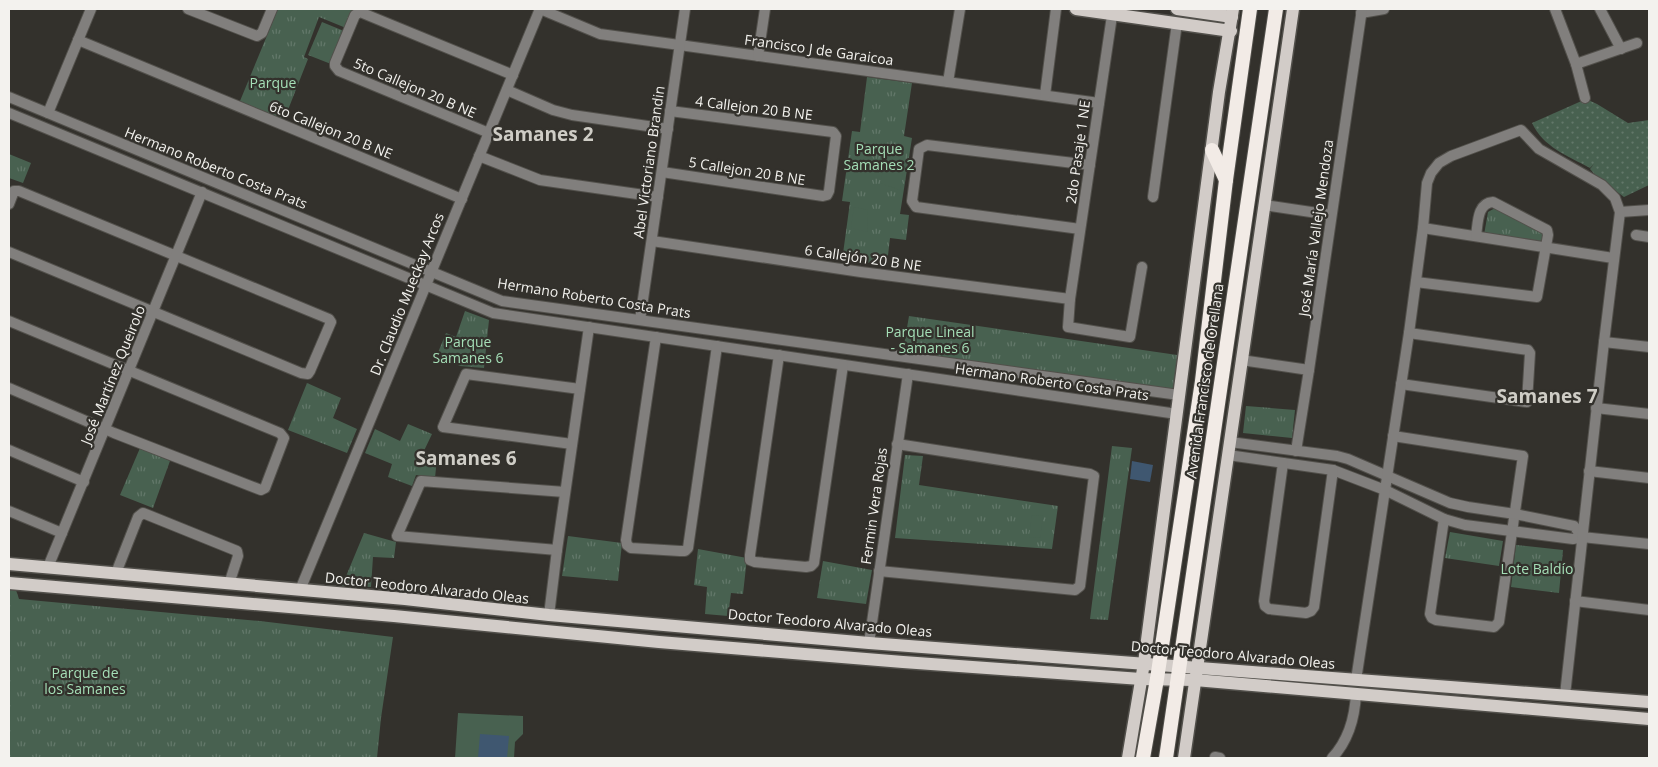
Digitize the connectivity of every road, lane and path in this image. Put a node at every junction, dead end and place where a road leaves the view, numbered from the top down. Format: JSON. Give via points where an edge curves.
{"nodes":[{"id":1,"x":91,"y":9,"type":"edge"},
{"id":2,"x":188,"y":9,"type":"edge"},
{"id":3,"x":272,"y":9,"type":"edge"},
{"id":4,"x":540,"y":9,"type":"edge"},
{"id":5,"x":685,"y":9,"type":"edge"},
{"id":6,"x":765,"y":9,"type":"edge"},
{"id":7,"x":960,"y":9,"type":"edge"},
{"id":8,"x":1056,"y":9,"type":"edge"},
{"id":9,"x":1076,"y":9,"type":"edge"},
{"id":10,"x":1178,"y":9,"type":"edge"},
{"id":11,"x":1250,"y":9,"type":"edge"},
{"id":12,"x":1276,"y":9,"type":"edge"},
{"id":13,"x":1293,"y":9,"type":"edge"},
{"id":14,"x":1384,"y":9,"type":"edge"},
{"id":15,"x":1556,"y":9,"type":"edge"},
{"id":16,"x":1600,"y":9,"type":"edge"},
{"id":17,"x":1112,"y":11,"type":"edge"},
{"id":18,"x":1362,"y":11,"type":"edge"},
{"id":19,"x":1233,"y":13,"type":"edge"},
{"id":20,"x":1178,"y":23,"type":"junction"},
{"id":21,"x":1230,"y":31,"type":"junction"},
{"id":22,"x":78,"y":40,"type":"junction"},
{"id":23,"x":1637,"y":44,"type":"dead end"},
{"id":24,"x":680,"y":45,"type":"junction"},
{"id":25,"x":1620,"y":49,"type":"junction"},
{"id":26,"x":758,"y":56,"type":"junction"},
{"id":27,"x":1576,"y":64,"type":"junction"},
{"id":28,"x":513,"y":75,"type":"junction"},
{"id":29,"x":948,"y":82,"type":"junction"},
{"id":30,"x":506,"y":90,"type":"junction"},
{"id":31,"x":1045,"y":96,"type":"junction"},
{"id":32,"x":9,"y":97,"type":"edge"},
{"id":33,"x":1585,"y":98,"type":"dead end"},
{"id":34,"x":1099,"y":103,"type":"junction"},
{"id":35,"x":670,"y":112,"type":"junction"},
{"id":36,"x":9,"y":113,"type":"edge"},
{"id":37,"x":48,"y":114,"type":"junction"},
{"id":38,"x":668,"y":129,"type":"junction"},
{"id":39,"x":489,"y":133,"type":"junction"},
{"id":40,"x":1212,"y":150,"type":"junction"},
{"id":41,"x":150,"y":156,"type":"junction"},
{"id":42,"x":479,"y":156,"type":"junction"},
{"id":43,"x":1090,"y":165,"type":"junction"},
{"id":44,"x":146,"y":169,"type":"junction"},
{"id":45,"x":662,"y":172,"type":"junction"},
{"id":46,"x":1226,"y":180,"type":"junction"},
{"id":47,"x":202,"y":192,"type":"junction"},
{"id":48,"x":827,"y":195,"type":"joint"},
{"id":49,"x":1153,"y":197,"type":"dead end"},
{"id":50,"x":658,"y":198,"type":"junction"},
{"id":51,"x":462,"y":199,"type":"junction"},
{"id":52,"x":9,"y":204,"type":"edge"},
{"id":53,"x":1264,"y":205,"type":"junction"},
{"id":54,"x":1649,"y":210,"type":"edge"},
{"id":55,"x":1620,"y":212,"type":"junction"},
{"id":56,"x":1331,"y":215,"type":"junction"},
{"id":57,"x":1423,"y":228,"type":"junction"},
{"id":58,"x":1080,"y":229,"type":"junction"},
{"id":59,"x":1476,"y":236,"type":"junction"},
{"id":60,"x":1636,"y":236,"type":"dead end"},
{"id":61,"x":1649,"y":237,"type":"edge"},
{"id":62,"x":652,"y":241,"type":"junction"},
{"id":63,"x":1546,"y":246,"type":"junction"},
{"id":64,"x":9,"y":252,"type":"edge"},
{"id":65,"x":176,"y":255,"type":"junction"},
{"id":66,"x":1614,"y":258,"type":"junction"},
{"id":67,"x":1142,"y":267,"type":"dead end"},
{"id":68,"x":431,"y":272,"type":"junction"},
{"id":69,"x":1416,"y":282,"type":"junction"},
{"id":70,"x":426,"y":285,"type":"junction"},
{"id":71,"x":1070,"y":300,"type":"junction"},
{"id":72,"x":154,"y":312,"type":"junction"},
{"id":73,"x":640,"y":320,"type":"junction"},
{"id":74,"x":9,"y":321,"type":"edge"},
{"id":75,"x":589,"y":327,"type":"junction"},
{"id":76,"x":1409,"y":333,"type":"junction"},
{"id":77,"x":753,"y":336,"type":"junction"},
{"id":78,"x":656,"y":337,"type":"junction"},
{"id":79,"x":1604,"y":342,"type":"junction"},
{"id":80,"x":717,"y":346,"type":"junction"},
{"id":81,"x":1649,"y":347,"type":"edge"},
{"id":82,"x":750,"y":351,"type":"junction"},
{"id":83,"x":779,"y":355,"type":"junction"},
{"id":84,"x":1241,"y":360,"type":"junction"},
{"id":85,"x":843,"y":364,"type":"junction"},
{"id":86,"x":1309,"y":370,"type":"junction"},
{"id":87,"x":129,"y":371,"type":"junction"},
{"id":88,"x":1006,"y":372,"type":"junction"},
{"id":89,"x":908,"y":374,"type":"junction"},
{"id":90,"x":1401,"y":384,"type":"junction"},
{"id":91,"x":9,"y":388,"type":"edge"},
{"id":92,"x":580,"y":389,"type":"junction"},
{"id":93,"x":1003,"y":389,"type":"junction"},
{"id":94,"x":1179,"y":395,"type":"junction"},
{"id":95,"x":1596,"y":408,"type":"junction"},
{"id":96,"x":1177,"y":414,"type":"junction"},
{"id":97,"x":1649,"y":414,"type":"edge"},
{"id":98,"x":105,"y":429,"type":"junction"},
{"id":99,"x":1393,"y":436,"type":"junction"},
{"id":100,"x":1230,"y":442,"type":"junction"},
{"id":101,"x":572,"y":444,"type":"junction"},
{"id":102,"x":897,"y":444,"type":"junction"},
{"id":103,"x":9,"y":450,"type":"edge"},
{"id":104,"x":1296,"y":450,"type":"junction"},
{"id":105,"x":1228,"y":455,"type":"junction"},
{"id":106,"x":1283,"y":463,"type":"junction"},
{"id":107,"x":1333,"y":470,"type":"junction"},
{"id":108,"x":1589,"y":471,"type":"junction"},
{"id":109,"x":1387,"y":476,"type":"junction"},
{"id":110,"x":1649,"y":478,"type":"edge"},
{"id":111,"x":84,"y":482,"type":"junction"},
{"id":112,"x":1385,"y":490,"type":"junction"},
{"id":113,"x":565,"y":492,"type":"junction"},
{"id":114,"x":9,"y":511,"type":"edge"},
{"id":115,"x":1515,"y":514,"type":"junction"},
{"id":116,"x":1444,"y":519,"type":"junction"},
{"id":117,"x":1513,"y":531,"type":"junction"},
{"id":118,"x":62,"y":533,"type":"junction"},
{"id":119,"x":1582,"y":537,"type":"junction"},
{"id":120,"x":1649,"y":544,"type":"edge"},
{"id":121,"x":557,"y":550,"type":"junction"},
{"id":122,"x":9,"y":564,"type":"edge"},
{"id":123,"x":48,"y":567,"type":"junction"},
{"id":124,"x":879,"y":571,"type":"junction"},
{"id":125,"x":116,"y":573,"type":"junction"},
{"id":126,"x":9,"y":583,"type":"edge"},
{"id":127,"x":229,"y":584,"type":"junction"},
{"id":128,"x":300,"y":590,"type":"junction"},
{"id":129,"x":1575,"y":601,"type":"junction"},
{"id":130,"x":1649,"y":610,"type":"edge"},
{"id":131,"x":549,"y":615,"type":"junction"},
{"id":132,"x":869,"y":643,"type":"junction"},
{"id":133,"x":1151,"y":664,"type":"junction"},
{"id":134,"x":1179,"y":673,"type":"junction"},
{"id":135,"x":1196,"y":674,"type":"junction"},
{"id":136,"x":1142,"y":679,"type":"junction"},
{"id":137,"x":1157,"y":679,"type":"junction"},
{"id":138,"x":1356,"y":680,"type":"junction"},
{"id":139,"x":1356,"y":693,"type":"junction"},
{"id":140,"x":1565,"y":695,"type":"junction"},
{"id":141,"x":1649,"y":702,"type":"edge"},
{"id":142,"x":1649,"y":719,"type":"edge"},
{"id":143,"x":1128,"y":758,"type":"edge"},
{"id":144,"x":1143,"y":758,"type":"edge"},
{"id":145,"x":1166,"y":758,"type":"edge"},
{"id":146,"x":1184,"y":758,"type":"edge"},
{"id":147,"x":1332,"y":758,"type":"edge"}],
"edges":[{"from":1,"to":22,"type":"street"},
{"from":2,"to":3,"type":"street","via":[[253,36],[260,36]]},
{"from":4,"to":24,"type":"street","name":"Francisco J de Garaicoa","via":[[600,34]]},
{"from":4,"to":28,"type":"street","name":"Dr. Claudio Mueckay Arcos"},
{"from":5,"to":24,"type":"street","name":"Abel Victoriano Brandin"},
{"from":6,"to":26,"type":"street"},
{"from":7,"to":29,"type":"street"},
{"from":8,"to":31,"type":"street"},
{"from":9,"to":17,"type":"main road"},
{"from":10,"to":19,"type":"main road"},
{"from":11,"to":46,"type":"highway","name":"Avenida Francisco de Orellana"},
{"from":12,"to":134,"type":"highway","name":"Avenida Francisco de Orellana"},
{"from":13,"to":53,"type":"main road"},
{"from":14,"to":18,"type":"street"},
{"from":15,"to":27,"type":"street"},
{"from":16,"to":25,"type":"street"},
{"from":17,"to":20,"type":"main road"},
{"from":17,"to":34,"type":"street","name":"2do Pasaje 1 NE"},
{"from":18,"to":56,"type":"street","name":"José María Vallejo Mendoza"},
{"from":19,"to":21,"type":"main road","name":"Avenida Francisco de Orellana"},
{"from":20,"to":21,"type":"main road"},
{"from":20,"to":49,"type":"street"},
{"from":21,"to":40,"type":"main road","name":"Avenida Francisco de Orellana"},
{"from":22,"to":37,"type":"street"},
{"from":22,"to":51,"type":"street","name":"6to Callejon 20 B NE"},
{"from":23,"to":25,"type":"street"},
{"from":24,"to":26,"type":"street","name":"Francisco J de Garaicoa"},
{"from":24,"to":35,"type":"street","name":"Abel Victoriano Brandin"},
{"from":25,"to":27,"type":"street"},
{"from":26,"to":29,"type":"street","name":"Francisco J de Garaicoa"},
{"from":27,"to":33,"type":"street"},
{"from":28,"to":30,"type":"street","name":"Dr. Claudio Mueckay Arcos"},
{"from":28,"to":39,"type":"street","name":"5to Callejon 20 B NE","via":[[364,12],[356,15],[335,64],[340,71]]},
{"from":29,"to":31,"type":"street","name":"Francisco J de Garaicoa"},
{"from":30,"to":38,"type":"street","via":[[572,115]]},
{"from":30,"to":39,"type":"street","name":"Dr. Claudio Mueckay Arcos"},
{"from":31,"to":34,"type":"street","name":"Francisco J de Garaicoa"},
{"from":32,"to":37,"type":"street","name":"Hermano Roberto Costa Prats"},
{"from":34,"to":43,"type":"street","name":"2do Pasaje 1 NE"},
{"from":35,"to":38,"type":"street","name":"Abel Victoriano Brandin"},
{"from":35,"to":48,"type":"street","name":"4 Callejon 20 B NE","via":[[834,132]]},
{"from":36,"to":44,"type":"street","name":"Hermano Roberto Costa Prats"},
{"from":37,"to":41,"type":"street","name":"Hermano Roberto Costa Prats"},
{"from":38,"to":45,"type":"street","name":"Abel Victoriano Brandin"},
{"from":39,"to":42,"type":"street","name":"Dr. Claudio Mueckay Arcos"},
{"from":40,"to":46,"type":"highway"},
{"from":40,"to":94,"type":"main road","name":"Avenida Francisco de Orellana"},
{"from":41,"to":44,"type":"street"},
{"from":41,"to":68,"type":"street","name":"Hermano Roberto Costa Prats"},
{"from":42,"to":50,"type":"street","via":[[540,180]]},
{"from":42,"to":51,"type":"street","name":"Dr. Claudio Mueckay Arcos"},
{"from":43,"to":58,"type":"street","name":"2do Pasaje 1 NE"},
{"from":43,"to":58,"type":"street","via":[[927,145],[919,149],[912,201],[916,207]]},
{"from":44,"to":47,"type":"street","name":"Hermano Roberto Costa Prats"},
{"from":45,"to":48,"type":"street","name":"5 Callejon 20 B NE"},
{"from":45,"to":50,"type":"street","name":"Abel Victoriano Brandin"},
{"from":46,"to":133,"type":"highway","name":"Avenida Francisco de Orellana","via":[[1202,381]]},
{"from":47,"to":65,"type":"street","name":"José Martínez Queirolo"},
{"from":47,"to":70,"type":"street","name":"Hermano Roberto Costa Prats"},
{"from":50,"to":62,"type":"street","name":"Abel Victoriano Brandin"},
{"from":51,"to":68,"type":"street","name":"Dr. Claudio Mueckay Arcos"},
{"from":52,"to":65,"type":"street","via":[[14,191],[19,191]]},
{"from":53,"to":56,"type":"street"},
{"from":53,"to":84,"type":"main road"},
{"from":54,"to":55,"type":"street"},
{"from":55,"to":57,"type":"street","via":[[1615,198],[1602,186],[1539,149],[1521,130],[1439,163],[1427,183]]},
{"from":55,"to":66,"type":"street"},
{"from":56,"to":86,"type":"street","name":"José María Vallejo Mendoza"},
{"from":57,"to":59,"type":"street"},
{"from":57,"to":69,"type":"street"},
{"from":58,"to":71,"type":"street","name":"2do Pasaje 1 NE"},
{"from":59,"to":63,"type":"street"},
{"from":59,"to":63,"type":"street","via":[[1482,206],[1493,202],[1547,230]]},
{"from":60,"to":61,"type":"street"},
{"from":62,"to":71,"type":"street","name":"6 Callejón 20 B NE"},
{"from":62,"to":73,"type":"street","name":"Abel Victoriano Brandin"},
{"from":63,"to":66,"type":"street"},
{"from":63,"to":69,"type":"street","via":[[1537,297]]},
{"from":64,"to":72,"type":"street"},
{"from":65,"to":72,"type":"street","name":"José Martínez Queirolo"},
{"from":65,"to":72,"type":"street","via":[[329,319],[330,325],[310,371],[304,374]]},
{"from":66,"to":79,"type":"street"},
{"from":67,"to":71,"type":"street","name":"2do Pasaje 1 NE","via":[[1130,337],[1068,327]]},
{"from":68,"to":70,"type":"street","name":"Dr. Claudio Mueckay Arcos"},
{"from":68,"to":73,"type":"street","name":"Hermano Roberto Costa Prats","via":[[502,301]]},
{"from":69,"to":76,"type":"street"},
{"from":70,"to":75,"type":"street","name":"Hermano Roberto Costa Prats","via":[[492,312]]},
{"from":70,"to":128,"type":"street","name":"Dr. Claudio Mueckay Arcos"},
{"from":72,"to":87,"type":"street","name":"José Martínez Queirolo"},
{"from":73,"to":77,"type":"street","name":"Hermano Roberto Costa Prats"},
{"from":74,"to":87,"type":"street"},
{"from":75,"to":78,"type":"street","name":"Hermano Roberto Costa Prats"},
{"from":75,"to":92,"type":"street"},
{"from":76,"to":90,"type":"street"},
{"from":76,"to":90,"type":"street","via":[[1528,350],[1526,402]]},
{"from":77,"to":82,"type":"street"},
{"from":77,"to":88,"type":"street","name":"Hermano Roberto Costa Prats"},
{"from":78,"to":80,"type":"street","name":"Hermano Roberto Costa Prats"},
{"from":78,"to":80,"type":"street","via":[[626,540],[631,548],[680,552],[688,548]]},
{"from":79,"to":81,"type":"street"},
{"from":79,"to":95,"type":"street"},
{"from":80,"to":82,"type":"street","name":"Hermano Roberto Costa Prats"},
{"from":82,"to":83,"type":"street","name":"Hermano Roberto Costa Prats"},
{"from":83,"to":85,"type":"street","name":"Hermano Roberto Costa Prats"},
{"from":83,"to":85,"type":"street","via":[[750,556],[754,562],[806,567],[814,563]]},
{"from":84,"to":86,"type":"street"},
{"from":84,"to":100,"type":"main road"},
{"from":85,"to":89,"type":"street","name":"Hermano Roberto Costa Prats"},
{"from":86,"to":104,"type":"street","name":"José María Vallejo Mendoza"},
{"from":87,"to":98,"type":"street","name":"José Martínez Queirolo"},
{"from":87,"to":98,"type":"street","via":[[283,435],[284,441],[265,488],[258,490]]},
{"from":88,"to":93,"type":"street"},
{"from":88,"to":94,"type":"street","name":"Hermano Roberto Costa Prats"},
{"from":89,"to":93,"type":"street","name":"Hermano Roberto Costa Prats"},
{"from":89,"to":102,"type":"street","name":"Fermin Vera Rojas"},
{"from":90,"to":99,"type":"street"},
{"from":91,"to":98,"type":"street"},
{"from":92,"to":101,"type":"street"},
{"from":92,"to":101,"type":"street","via":[[466,374],[443,427]]},
{"from":93,"to":96,"type":"street","name":"Hermano Roberto Costa Prats"},
{"from":94,"to":96,"type":"main road","name":"Avenida Francisco de Orellana"},
{"from":95,"to":97,"type":"street"},
{"from":95,"to":108,"type":"street"},
{"from":96,"to":133,"type":"main road","name":"Avenida Francisco de Orellana"},
{"from":98,"to":111,"type":"street","name":"José Martínez Queirolo"},
{"from":99,"to":109,"type":"street"},
{"from":99,"to":115,"type":"street","via":[[1523,456]]},
{"from":100,"to":104,"type":"street"},
{"from":100,"to":105,"type":"main road"},
{"from":101,"to":113,"type":"street"},
{"from":102,"to":124,"type":"street","name":"Fermin Vera Rojas"},
{"from":102,"to":124,"type":"street","via":[[1094,476],[1080,586],[1075,590]]},
{"from":103,"to":111,"type":"street"},
{"from":104,"to":109,"type":"street","via":[[1348,459]]},
{"from":105,"to":106,"type":"street"},
{"from":105,"to":135,"type":"main road"},
{"from":106,"to":107,"type":"street"},
{"from":106,"to":107,"type":"street","via":[[1264,601],[1269,608],[1306,613],[1314,607]]},
{"from":107,"to":112,"type":"street"},
{"from":108,"to":110,"type":"street"},
{"from":108,"to":119,"type":"street"},
{"from":109,"to":112,"type":"street"},
{"from":109,"to":115,"type":"street","via":[[1468,508]]},
{"from":111,"to":118,"type":"street","name":"José Martínez Queirolo"},
{"from":112,"to":116,"type":"street"},
{"from":112,"to":138,"type":"street"},
{"from":113,"to":121,"type":"street"},
{"from":113,"to":121,"type":"street","via":[[421,481],[397,536]]},
{"from":114,"to":118,"type":"street"},
{"from":115,"to":117,"type":"street"},
{"from":115,"to":119,"type":"street","via":[[1574,526]]},
{"from":116,"to":117,"type":"street"},
{"from":116,"to":117,"type":"street","via":[[1430,614],[1436,620],[1497,626]]},
{"from":117,"to":119,"type":"street","via":[[1573,539]]},
{"from":118,"to":123,"type":"street","name":"José Martínez Queirolo"},
{"from":119,"to":120,"type":"street"},
{"from":119,"to":129,"type":"street"},
{"from":121,"to":131,"type":"street"},
{"from":122,"to":123,"type":"main road","name":"Doctor Teodoro Alvarado Oleas"},
{"from":123,"to":125,"type":"main road","name":"Doctor Teodoro Alvarado Oleas"},
{"from":124,"to":132,"type":"street","name":"Fermin Vera Rojas"},
{"from":125,"to":127,"type":"main road","name":"Doctor Teodoro Alvarado Oleas"},
{"from":125,"to":127,"type":"street","via":[[138,517],[143,513],[236,551],[238,556]]},
{"from":126,"to":136,"type":"main road","name":"Doctor Teodoro Alvarado Oleas","via":[[659,642]]},
{"from":127,"to":128,"type":"main road","name":"Doctor Teodoro Alvarado Oleas"},
{"from":128,"to":131,"type":"main road","name":"Doctor Teodoro Alvarado Oleas"},
{"from":129,"to":130,"type":"street"},
{"from":129,"to":140,"type":"street"},
{"from":131,"to":132,"type":"main road","name":"Doctor Teodoro Alvarado Oleas"},
{"from":132,"to":133,"type":"main road","name":"Doctor Teodoro Alvarado Oleas"},
{"from":133,"to":134,"type":"main road","name":"Doctor Teodoro Alvarado Oleas"},
{"from":133,"to":136,"type":"main road","name":"Avenida Francisco de Orellana"},
{"from":133,"to":137,"type":"highway","name":"Avenida Francisco de Orellana"},
{"from":134,"to":135,"type":"main road","name":"Doctor Teodoro Alvarado Oleas"},
{"from":134,"to":137,"type":"main road","name":"Doctor Teodoro Alvarado Oleas"},
{"from":134,"to":145,"type":"highway","name":"Avenida Francisco de Orellana"},
{"from":135,"to":138,"type":"main road","name":"Doctor Teodoro Alvarado Oleas"},
{"from":135,"to":139,"type":"main road","name":"Doctor Teodoro Alvarado Oleas"},
{"from":135,"to":146,"type":"main road"},
{"from":136,"to":137,"type":"main road","name":"Doctor Teodoro Alvarado Oleas"},
{"from":136,"to":143,"type":"main road","name":"Avenida Francisco de Orellana"},
{"from":137,"to":144,"type":"highway","name":"Avenida Francisco de Orellana"},
{"from":138,"to":140,"type":"main road","name":"Doctor Teodoro Alvarado Oleas"},
{"from":139,"to":142,"type":"main road","name":"Doctor Teodoro Alvarado Oleas"},
{"from":139,"to":147,"type":"street","via":[[1353,720],[1341,748]]},
{"from":140,"to":141,"type":"main road","name":"Doctor Teodoro Alvarado Oleas"}]}
